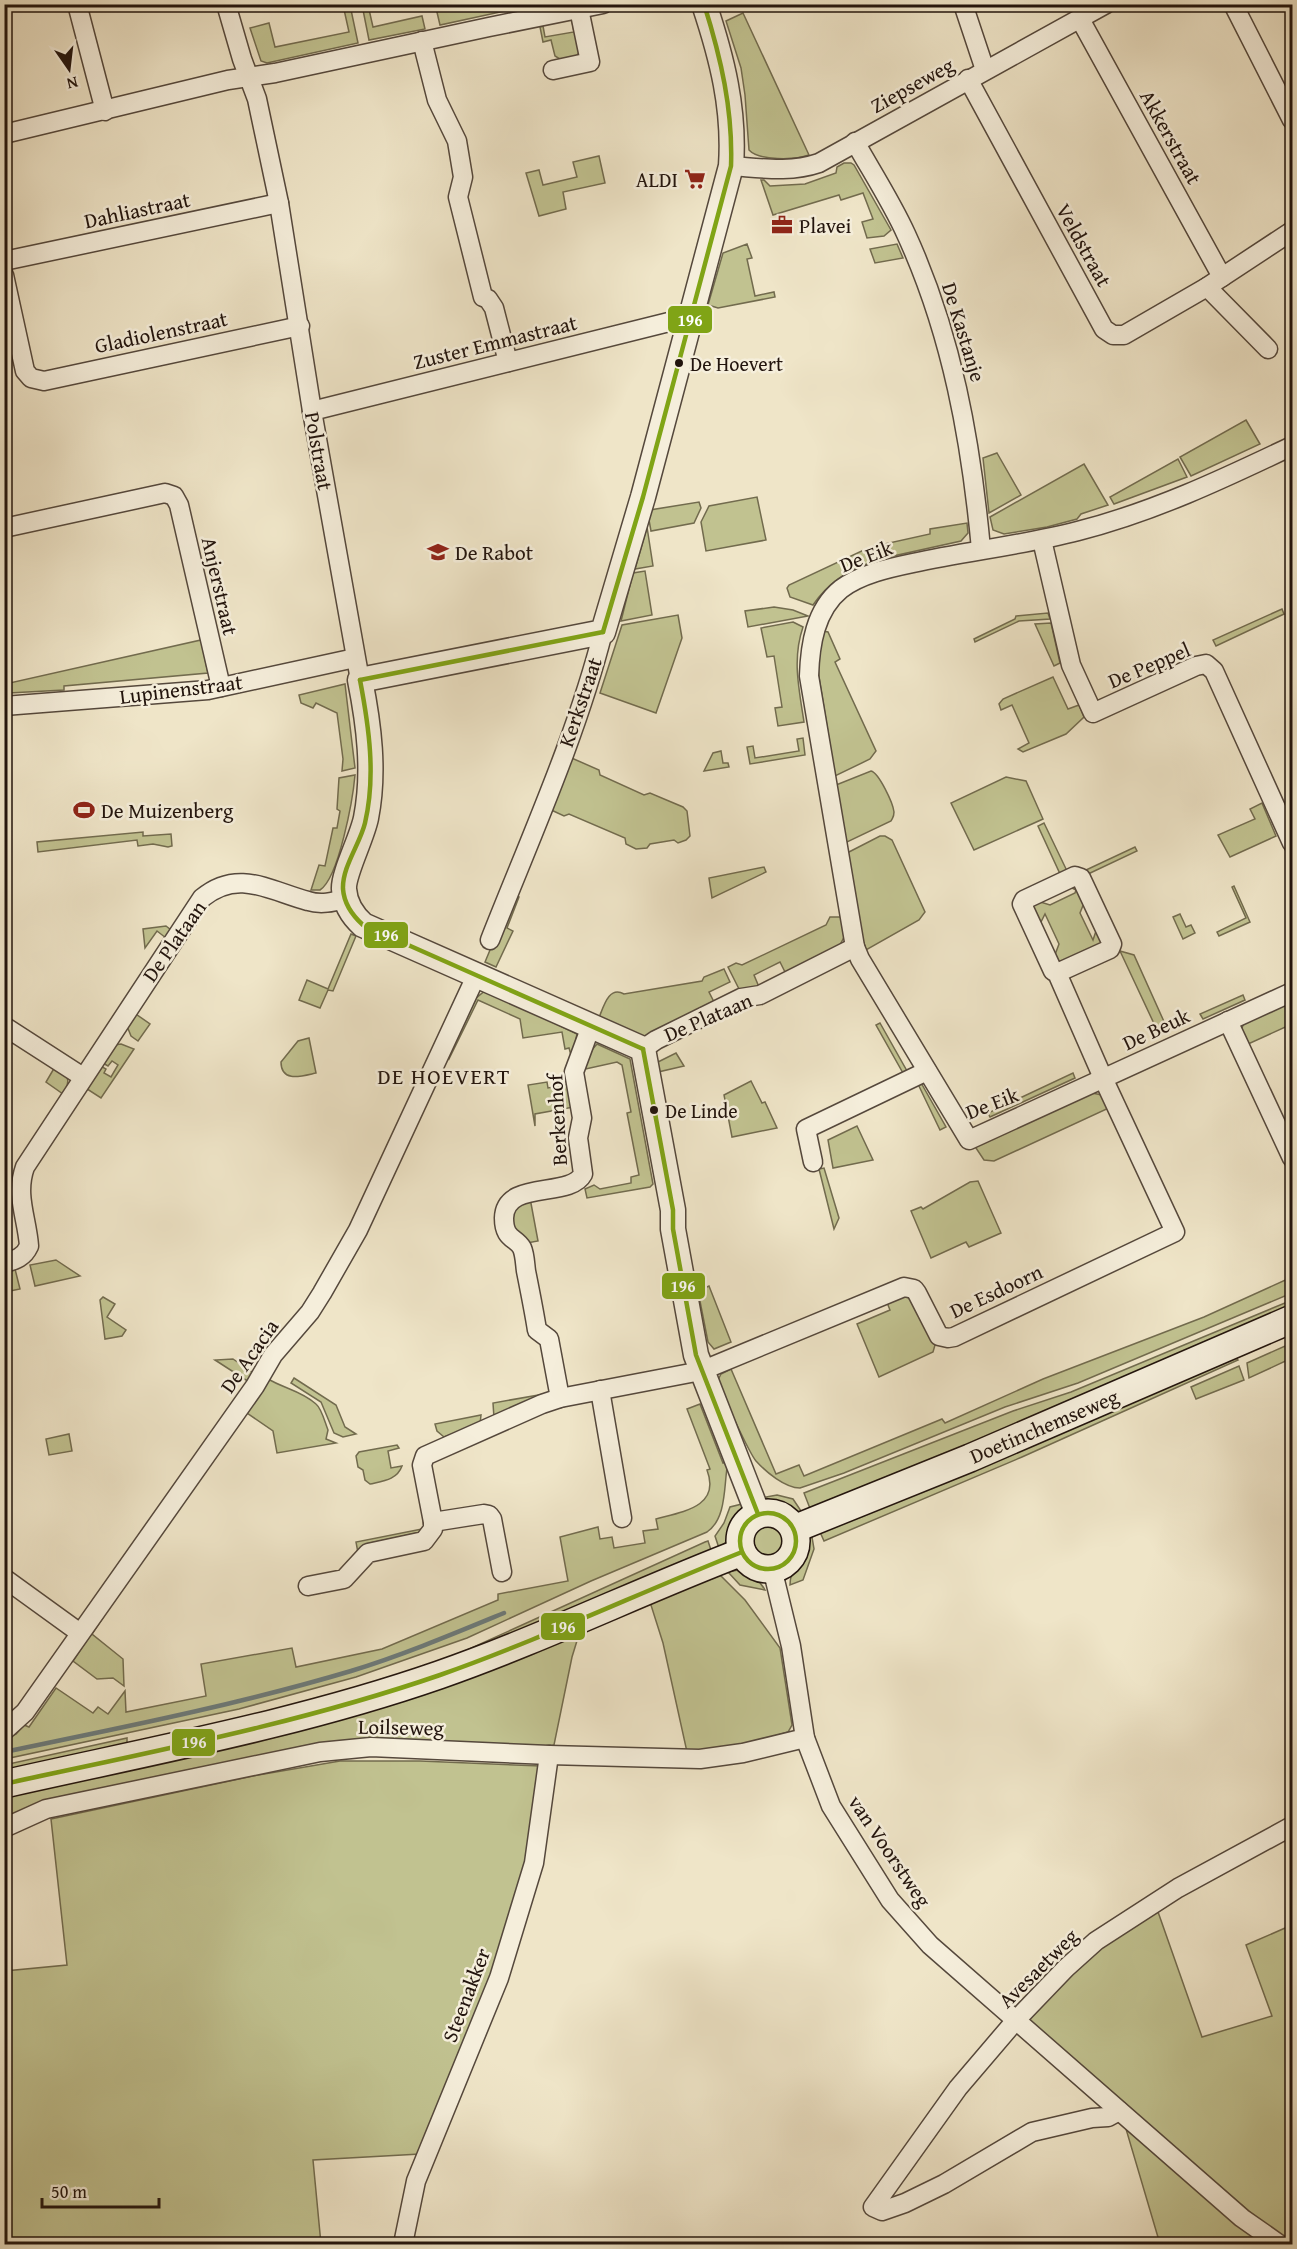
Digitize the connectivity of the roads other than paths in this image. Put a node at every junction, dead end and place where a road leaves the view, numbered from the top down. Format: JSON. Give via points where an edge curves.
{"nodes":[{"id":1,"x":77,"y":4,"type":"edge"},
{"id":2,"x":226,"y":4,"type":"edge"},
{"id":3,"x":603,"y":4,"type":"edge"},
{"id":4,"x":704,"y":4,"type":"edge"},
{"id":5,"x":963,"y":4,"type":"edge"},
{"id":6,"x":1106,"y":4,"type":"edge"},
{"id":7,"x":1233,"y":4,"type":"edge"},
{"id":8,"x":579,"y":9,"type":"junction"},
{"id":9,"x":1080,"y":19,"type":"junction"},
{"id":10,"x":422,"y":41,"type":"junction"},
{"id":11,"x":553,"y":70,"type":"dead end"},
{"id":12,"x":986,"y":70,"type":"junction"},
{"id":13,"x":250,"y":77,"type":"junction"},
{"id":14,"x":968,"y":79,"type":"junction"},
{"id":15,"x":105,"y":111,"type":"junction"},
{"id":16,"x":1293,"y":120,"type":"edge"},
{"id":17,"x":4,"y":134,"type":"edge"},
{"id":18,"x":855,"y":142,"type":"junction"},
{"id":19,"x":731,"y":166,"type":"junction"},
{"id":20,"x":279,"y":203,"type":"junction"},
{"id":21,"x":1293,"y":231,"type":"edge"},
{"id":22,"x":4,"y":261,"type":"edge"},
{"id":23,"x":4,"y":275,"type":"edge"},
{"id":24,"x":1215,"y":282,"type":"junction"},
{"id":25,"x":689,"y":324,"type":"junction"},
{"id":26,"x":300,"y":326,"type":"junction"},
{"id":27,"x":1268,"y":349,"type":"dead end"},
{"id":28,"x":508,"y":362,"type":"junction"},
{"id":29,"x":312,"y":411,"type":"junction"},
{"id":30,"x":1293,"y":446,"type":"edge"},
{"id":31,"x":4,"y":528,"type":"edge"},
{"id":32,"x":1042,"y":540,"type":"junction"},
{"id":33,"x":981,"y":549,"type":"junction"},
{"id":34,"x":603,"y":632,"type":"junction"},
{"id":35,"x":357,"y":669,"type":"junction"},
{"id":36,"x":221,"y":687,"type":"junction"},
{"id":37,"x":4,"y":706,"type":"edge"},
{"id":38,"x":1290,"y":832,"type":"edge"},
{"id":39,"x":345,"y":899,"type":"junction"},
{"id":40,"x":490,"y":940,"type":"dead end"},
{"id":41,"x":855,"y":947,"type":"junction"},
{"id":42,"x":1057,"y":973,"type":"junction"},
{"id":43,"x":477,"y":974,"type":"junction"},
{"id":44,"x":1293,"y":992,"type":"edge"},
{"id":45,"x":1228,"y":1021,"type":"junction"},
{"id":46,"x":4,"y":1026,"type":"edge"},
{"id":47,"x":591,"y":1026,"type":"junction"},
{"id":48,"x":643,"y":1049,"type":"junction"},
{"id":49,"x":927,"y":1071,"type":"junction"},
{"id":50,"x":83,"y":1077,"type":"junction"},
{"id":51,"x":1103,"y":1078,"type":"junction"},
{"id":52,"x":1293,"y":1158,"type":"edge"},
{"id":53,"x":813,"y":1162,"type":"dead end"},
{"id":54,"x":4,"y":1263,"type":"edge"},
{"id":55,"x":1293,"y":1319,"type":"edge"},
{"id":56,"x":701,"y":1371,"type":"junction"},
{"id":57,"x":600,"y":1390,"type":"junction"},
{"id":58,"x":560,"y":1398,"type":"junction"},
{"id":59,"x":758,"y":1514,"type":"junction"},
{"id":60,"x":622,"y":1518,"type":"dead end"},
{"id":61,"x":433,"y":1522,"type":"junction"},
{"id":62,"x":794,"y":1529,"type":"junction"},
{"id":63,"x":742,"y":1552,"type":"junction"},
{"id":64,"x":772,"y":1568,"type":"junction"},
{"id":65,"x":502,"y":1572,"type":"dead end"},
{"id":66,"x":4,"y":1578,"type":"edge"},
{"id":67,"x":308,"y":1586,"type":"dead end"},
{"id":68,"x":80,"y":1633,"type":"junction"},
{"id":69,"x":4,"y":1731,"type":"edge"},
{"id":70,"x":805,"y":1738,"type":"junction"},
{"id":71,"x":549,"y":1755,"type":"junction"},
{"id":72,"x":4,"y":1784,"type":"edge"},
{"id":73,"x":1293,"y":1826,"type":"edge"},
{"id":74,"x":4,"y":1828,"type":"edge"},
{"id":75,"x":1016,"y":2020,"type":"junction"},
{"id":76,"x":1119,"y":2111,"type":"junction"},
{"id":77,"x":403,"y":2244,"type":"edge"},
{"id":78,"x":1279,"y":2244,"type":"edge"}],
"edges":[{"from":1,"to":15,"type":"street"},
{"from":2,"to":13,"type":"street","name":"Polstraat"},
{"from":3,"to":8,"type":"street"},
{"from":4,"to":19,"type":"street","name":"Kerkstraat","via":[[729,93]]},
{"from":5,"to":12,"type":"street"},
{"from":6,"to":9,"type":"street","name":"Ziepseweg"},
{"from":7,"to":16,"type":"street"},
{"from":8,"to":10,"type":"street"},
{"from":8,"to":11,"type":"street","via":[[590,62]]},
{"from":9,"to":12,"type":"street","name":"Ziepseweg"},
{"from":9,"to":24,"type":"street","name":"Akkerstraat"},
{"from":10,"to":13,"type":"street"},
{"from":10,"to":28,"type":"street","via":[[437,100],[457,141],[463,177],[458,197],[483,297],[494,308]]},
{"from":12,"to":14,"type":"street","name":"Ziepseweg"},
{"from":13,"to":15,"type":"street"},
{"from":13,"to":20,"type":"street","name":"Polstraat"},
{"from":14,"to":18,"type":"street","name":"Ziepseweg"},
{"from":14,"to":24,"type":"street","name":"Veldstraat","via":[[1104,329],[1113,335],[1124,335]]},
{"from":15,"to":17,"type":"street"},
{"from":18,"to":19,"type":"street","name":"Ziepseweg","via":[[802,169]]},
{"from":18,"to":33,"type":"street","name":"De Kastanje","via":[[906,233],[936,310],[969,444]]},
{"from":19,"to":25,"type":"street","name":"Kerkstraat"},
{"from":20,"to":22,"type":"street","name":"Dahliastraat"},
{"from":20,"to":26,"type":"street","name":"Polstraat"},
{"from":21,"to":24,"type":"street","name":"Veldstraat"},
{"from":23,"to":26,"type":"street","name":"Gladiolenstraat","via":[[25,370],[31,378],[44,381]]},
{"from":24,"to":27,"type":"street"},
{"from":25,"to":28,"type":"street","name":"Zuster Emmastraat","via":[[673,321]]},
{"from":25,"to":34,"type":"street","name":"Kerkstraat"},
{"from":26,"to":29,"type":"street","name":"Polstraat"},
{"from":28,"to":29,"type":"street","name":"Zuster Emmastraat"},
{"from":29,"to":35,"type":"street","name":"Polstraat"},
{"from":30,"to":32,"type":"street","name":"De Eik","via":[[1183,496]]},
{"from":31,"to":36,"type":"street","name":"Anjerstraat","via":[[165,494],[174,496]]},
{"from":32,"to":33,"type":"street","name":"De Eik"},
{"from":32,"to":38,"type":"street","name":"De Peppel","via":[[1071,665],[1093,713],[1206,664],[1214,671]]},
{"from":33,"to":41,"type":"street","name":"De Eik","via":[[900,566],[855,581],[830,601],[813,636],[809,676]]},
{"from":34,"to":35,"type":"street","name":"Lupinenstraat"},
{"from":34,"to":40,"type":"street","name":"Kerkstraat","via":[[564,751]]},
{"from":35,"to":36,"type":"street","name":"Lupinenstraat"},
{"from":35,"to":39,"type":"street","name":"Polstraat","via":[[368,735],[370,794],[361,837],[344,880]]},
{"from":36,"to":37,"type":"street","name":"Lupinenstraat"},
{"from":39,"to":43,"type":"street","name":"De Plataan","via":[[363,925]]},
{"from":39,"to":50,"type":"street","name":"De Plataan","via":[[309,902],[250,883],[208,893]]},
{"from":41,"to":48,"type":"street","name":"De Plataan","via":[[760,995],[741,998]]},
{"from":41,"to":49,"type":"street","name":"De Eik"},
{"from":42,"to":42,"type":"street","via":[[1022,904],[1075,876],[1081,878],[1112,944],[1110,949]]},
{"from":42,"to":51,"type":"street"},
{"from":43,"to":47,"type":"street","name":"De Plataan"},
{"from":43,"to":68,"type":"street","name":"De Acacia","via":[[376,1194],[338,1267],[310,1312],[273,1355]]},
{"from":44,"to":45,"type":"street","name":"De Beuk"},
{"from":45,"to":51,"type":"street","name":"De Beuk"},
{"from":45,"to":52,"type":"street"},
{"from":46,"to":50,"type":"street"},
{"from":47,"to":48,"type":"street","name":"De Plataan"},
{"from":47,"to":58,"type":"street","name":"Berkenhof","via":[[574,1072],[582,1118],[578,1138],[583,1174],[573,1184],[515,1199],[504,1218],[509,1236],[523,1250],[537,1330],[549,1339]]},
{"from":48,"to":56,"type":"street"},
{"from":49,"to":51,"type":"street","name":"De Eik","via":[[969,1140]]},
{"from":49,"to":53,"type":"street","via":[[806,1129]]},
{"from":50,"to":54,"type":"street","name":"De Plataan","via":[[25,1167],[20,1199],[29,1246],[21,1257]]},
{"from":51,"to":56,"type":"street","name":"De Esdoorn","via":[[1175,1232],[954,1337],[939,1336],[917,1293],[904,1287]]},
{"from":55,"to":62,"type":"main road","name":"Doetinchemseweg"},
{"from":56,"to":57,"type":"street"},
{"from":56,"to":59,"type":"street"},
{"from":57,"to":58,"type":"street"},
{"from":57,"to":60,"type":"street"},
{"from":58,"to":61,"type":"street","via":[[425,1456],[422,1465]]},
{"from":59,"to":62,"type":"main road","via":[[772,1512],[785,1518]]},
{"from":59,"to":63,"type":"main road","via":[[741,1530]]},
{"from":61,"to":65,"type":"street","via":[[489,1515]]},
{"from":61,"to":67,"type":"street","via":[[424,1541],[368,1554],[344,1580]]},
{"from":62,"to":64,"type":"main road","via":[[793,1554]]},
{"from":63,"to":64,"type":"main road","via":[[760,1568]]},
{"from":63,"to":72,"type":"main road","via":[[540,1637],[359,1701]]},
{"from":64,"to":70,"type":"street","name":"van Voorstweg","via":[[791,1646]]},
{"from":66,"to":68,"type":"street"},
{"from":68,"to":69,"type":"street","name":"De Acacia","via":[[24,1712]]},
{"from":70,"to":71,"type":"street","name":"Loilseweg","via":[[700,1759]]},
{"from":70,"to":75,"type":"street","name":"van Voorstweg","via":[[831,1806],[890,1900],[930,1945]]},
{"from":71,"to":74,"type":"street","name":"Loilseweg","via":[[371,1747],[320,1752],[46,1809]]},
{"from":71,"to":77,"type":"street","name":"Steenakker","via":[[534,1863],[499,1978],[416,2181]]},
{"from":73,"to":75,"type":"street","name":"Avesaetweg","via":[[1178,1888],[1096,1941]]},
{"from":75,"to":76,"type":"street","name":"van Voorstweg"},
{"from":75,"to":76,"type":"street","name":"Avesaetweg","via":[[958,2088],[873,2207],[882,2211],[915,2199],[1032,2132],[1108,2117]]},
{"from":76,"to":78,"type":"street","name":"van Voorstweg","via":[[1242,2218]]}]}
